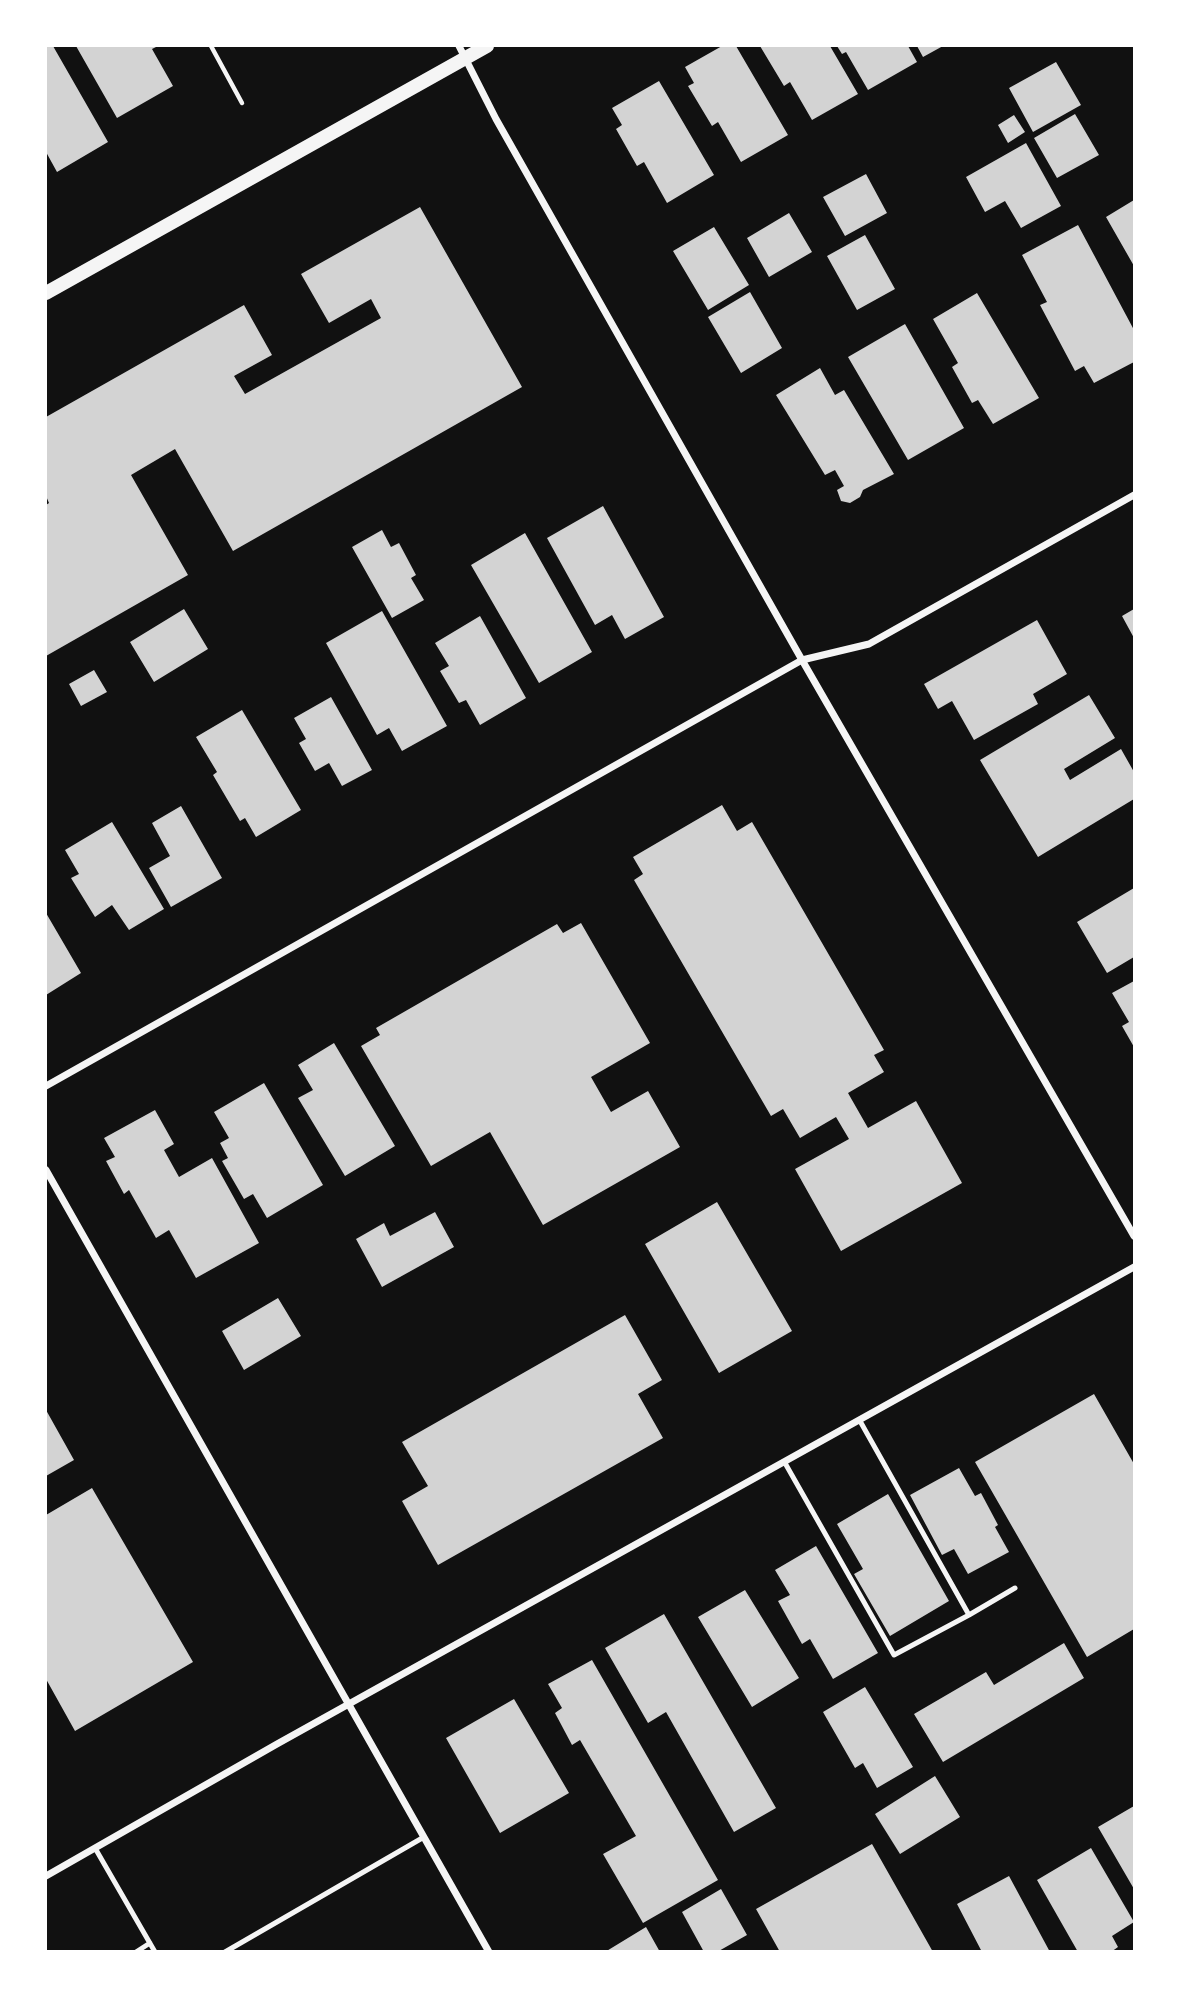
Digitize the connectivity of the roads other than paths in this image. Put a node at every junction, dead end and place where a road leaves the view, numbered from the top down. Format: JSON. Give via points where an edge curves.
{"nodes":[{"id":1,"x":487,"y":46,"type":"edge"},
{"id":2,"x":462,"y":52,"type":"edge"},
{"id":3,"x":46,"y":293,"type":"edge"},
{"id":4,"x":1135,"y":495,"type":"edge"},
{"id":5,"x":802,"y":660,"type":"junction"},
{"id":6,"x":46,"y":1086,"type":"edge"},
{"id":7,"x":46,"y":1170,"type":"edge"},
{"id":8,"x":1135,"y":1236,"type":"edge"},
{"id":9,"x":1135,"y":1267,"type":"edge"},
{"id":10,"x":860,"y":1421,"type":"junction"},
{"id":11,"x":785,"y":1463,"type":"junction"},
{"id":12,"x":1015,"y":1588,"type":"dead end"},
{"id":13,"x":969,"y":1615,"type":"junction"},
{"id":14,"x":349,"y":1705,"type":"junction"},
{"id":15,"x":424,"y":1838,"type":"junction"},
{"id":16,"x":95,"y":1848,"type":"junction"},
{"id":17,"x":46,"y":1876,"type":"edge"},
{"id":18,"x":150,"y":1943,"type":"junction"},
{"id":19,"x":136,"y":1951,"type":"edge"},
{"id":20,"x":155,"y":1951,"type":"edge"},
{"id":21,"x":225,"y":1951,"type":"edge"},
{"id":22,"x":488,"y":1951,"type":"edge"}],
"edges":[{"from":1,"to":2,"type":"main road"},
{"from":2,"to":3,"type":"main road"},
{"from":2,"to":5,"type":"street"},
{"from":4,"to":5,"type":"street","via":[[869,644]]},
{"from":5,"to":6,"type":"street"},
{"from":5,"to":8,"type":"street"},
{"from":7,"to":14,"type":"street"},
{"from":9,"to":10,"type":"street"},
{"from":10,"to":11,"type":"street"},
{"from":10,"to":13,"type":"lane"},
{"from":11,"to":13,"type":"lane","via":[[894,1655]]},
{"from":11,"to":14,"type":"street"},
{"from":12,"to":13,"type":"lane"},
{"from":14,"to":15,"type":"street"},
{"from":14,"to":16,"type":"street"},
{"from":15,"to":21,"type":"lane"},
{"from":15,"to":22,"type":"street"},
{"from":16,"to":17,"type":"street"},
{"from":16,"to":18,"type":"lane"},
{"from":18,"to":19,"type":"lane"},
{"from":18,"to":20,"type":"lane"}]}
